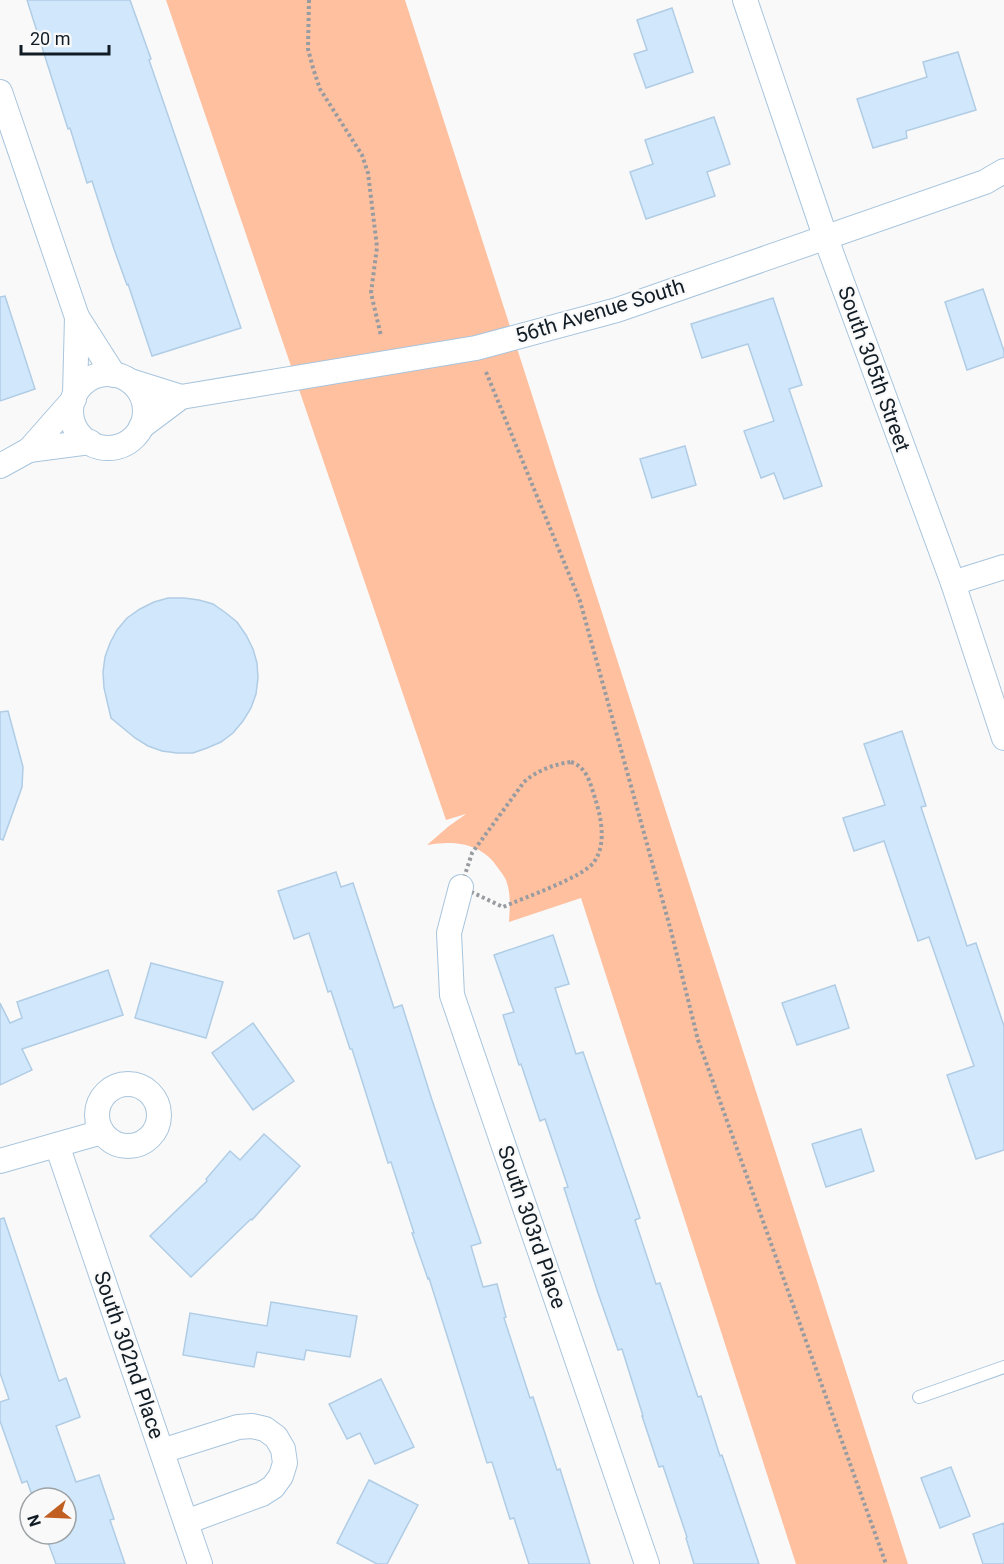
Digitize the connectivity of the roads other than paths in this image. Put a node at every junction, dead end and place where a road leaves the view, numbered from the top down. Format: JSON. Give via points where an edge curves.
{"nodes":[{"id":1,"x":745,"y":0,"type":"edge"},
{"id":2,"x":0,"y":93,"type":"edge"},
{"id":3,"x":1004,"y":171,"type":"edge"},
{"id":4,"x":825,"y":236,"type":"junction"},
{"id":5,"x":77,"y":317,"type":"junction"},
{"id":6,"x":122,"y":378,"type":"junction"},
{"id":7,"x":75,"y":396,"type":"junction"},
{"id":8,"x":180,"y":397,"type":"junction"},
{"id":9,"x":141,"y":427,"type":"junction"},
{"id":10,"x":90,"y":442,"type":"junction"},
{"id":11,"x":29,"y":450,"type":"junction"},
{"id":12,"x":0,"y":466,"type":"edge"},
{"id":13,"x":1004,"y":567,"type":"edge"},
{"id":14,"x":953,"y":583,"type":"junction"},
{"id":15,"x":1004,"y":738,"type":"edge"},
{"id":16,"x":461,"y":886,"type":"road end"},
{"id":17,"x":102,"y":1132,"type":"dead end"},
{"id":18,"x":57,"y":1145,"type":"junction"},
{"id":19,"x":0,"y":1161,"type":"edge"},
{"id":20,"x":1004,"y":1367,"type":"edge"},
{"id":21,"x":919,"y":1397,"type":"dead end"},
{"id":22,"x":162,"y":1451,"type":"junction"},
{"id":23,"x":186,"y":1522,"type":"junction"},
{"id":24,"x":200,"y":1564,"type":"edge"},
{"id":25,"x":647,"y":1564,"type":"edge"}],
"edges":[{"from":1,"to":4,"type":"street","name":"South 305th Street"},
{"from":2,"to":5,"type":"street"},
{"from":3,"to":4,"type":"street","name":"56th Avenue South","via":[[985,182]]},
{"from":4,"to":8,"type":"street","name":"56th Avenue South","via":[[617,310],[476,348]]},
{"from":4,"to":14,"type":"street","name":"South 305th Street"},
{"from":5,"to":6,"type":"street"},
{"from":5,"to":7,"type":"street"},
{"from":6,"to":7,"type":"street","name":"56th Avenue South","via":[[106,374],[93,377]]},
{"from":6,"to":8,"type":"street","name":"56th Avenue South"},
{"from":6,"to":9,"type":"street","via":[[139,390],[144,402]]},
{"from":7,"to":10,"type":"street","via":[[73,419],[78,431]]},
{"from":7,"to":11,"type":"street","name":"56th Avenue South"},
{"from":8,"to":9,"type":"street","name":"56th Avenue South"},
{"from":9,"to":10,"type":"street","name":"56th Avenue South","via":[[123,445],[111,448]]},
{"from":10,"to":11,"type":"street","name":"56th Avenue South"},
{"from":11,"to":12,"type":"street","name":"56th Avenue South"},
{"from":13,"to":14,"type":"street"},
{"from":14,"to":15,"type":"street","name":"South 305th Street"},
{"from":16,"to":25,"type":"street","name":"South 303rd Place","via":[[449,933],[452,995]]},
{"from":17,"to":18,"type":"street"},
{"from":18,"to":19,"type":"street"},
{"from":18,"to":22,"type":"street","name":"South 302nd Place"},
{"from":20,"to":21,"type":"lane"},
{"from":22,"to":23,"type":"street","name":"South 302nd Place"},
{"from":22,"to":23,"type":"street","via":[[252,1426],[276,1437],[283,1449],[282,1476],[273,1487]]},
{"from":23,"to":24,"type":"street","name":"South 302nd Place"}]}
